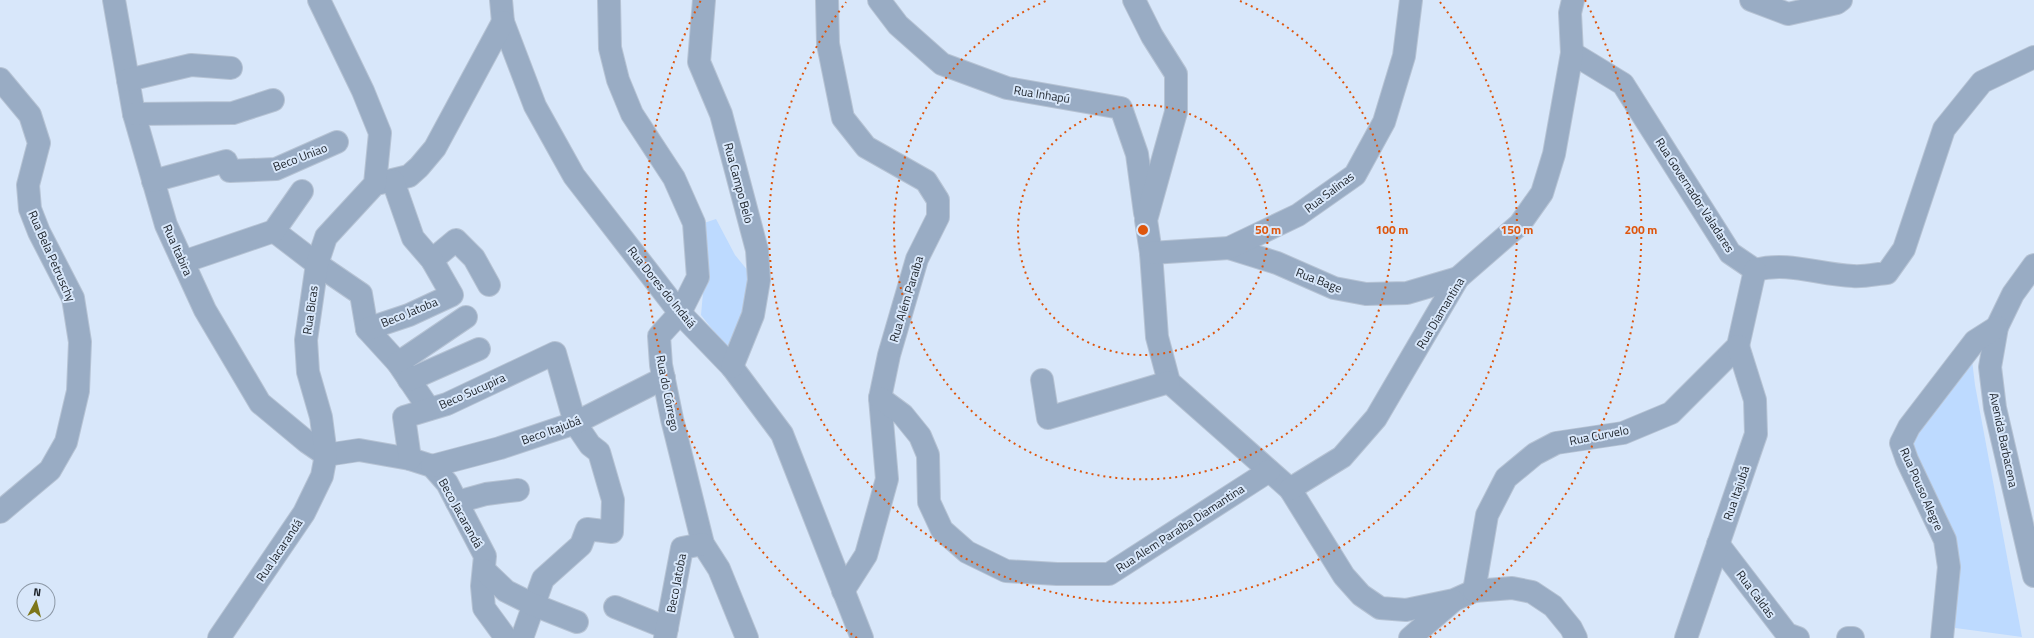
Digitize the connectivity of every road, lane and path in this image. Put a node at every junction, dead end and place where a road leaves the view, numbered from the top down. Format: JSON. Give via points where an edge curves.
{"nodes":[{"id":1,"x":114,"y":0,"type":"edge"},
{"id":2,"x":319,"y":0,"type":"edge"},
{"id":3,"x":501,"y":0,"type":"edge"},
{"id":4,"x":609,"y":0,"type":"edge"},
{"id":5,"x":704,"y":0,"type":"edge"},
{"id":6,"x":827,"y":0,"type":"edge"},
{"id":7,"x":879,"y":0,"type":"edge"},
{"id":8,"x":1134,"y":0,"type":"edge"},
{"id":9,"x":1411,"y":0,"type":"edge"},
{"id":10,"x":1574,"y":0,"type":"edge"},
{"id":11,"x":1751,"y":0,"type":"edge"},
{"id":12,"x":1841,"y":0,"type":"edge"},
{"id":13,"x":1792,"y":7,"type":"edge"},
{"id":14,"x":503,"y":22,"type":"junction"},
{"id":15,"x":1572,"y":53,"type":"junction"},
{"id":16,"x":2034,"y":58,"type":"edge"},
{"id":17,"x":231,"y":68,"type":"dead end"},
{"id":18,"x":0,"y":79,"type":"edge"},
{"id":19,"x":128,"y":80,"type":"junction"},
{"id":20,"x":273,"y":100,"type":"dead end"},
{"id":21,"x":134,"y":114,"type":"junction"},
{"id":22,"x":337,"y":142,"type":"dead end"},
{"id":23,"x":153,"y":181,"type":"junction"},
{"id":24,"x":384,"y":182,"type":"junction"},
{"id":25,"x":302,"y":191,"type":"dead end"},
{"id":26,"x":1146,"y":220,"type":"junction"},
{"id":27,"x":274,"y":231,"type":"junction"},
{"id":28,"x":1229,"y":248,"type":"junction"},
{"id":29,"x":1151,"y":253,"type":"junction"},
{"id":30,"x":432,"y":260,"type":"junction"},
{"id":31,"x":183,"y":262,"type":"junction"},
{"id":32,"x":317,"y":264,"type":"junction"},
{"id":33,"x":2034,"y":266,"type":"edge"},
{"id":34,"x":1755,"y":270,"type":"junction"},
{"id":35,"x":1458,"y":278,"type":"junction"},
{"id":36,"x":489,"y":285,"type":"dead end"},
{"id":37,"x":680,"y":313,"type":"junction"},
{"id":38,"x":466,"y":317,"type":"dead end"},
{"id":39,"x":1997,"y":327,"type":"junction"},
{"id":40,"x":367,"y":329,"type":"junction"},
{"id":41,"x":1738,"y":346,"type":"junction"},
{"id":42,"x":479,"y":349,"type":"dead end"},
{"id":43,"x":732,"y":367,"type":"junction"},
{"id":44,"x":404,"y":371,"type":"junction"},
{"id":45,"x":664,"y":378,"type":"junction"},
{"id":46,"x":1042,"y":380,"type":"dead end"},
{"id":47,"x":1169,"y":382,"type":"junction"},
{"id":48,"x":880,"y":398,"type":"junction"},
{"id":49,"x":428,"y":410,"type":"junction"},
{"id":50,"x":576,"y":423,"type":"junction"},
{"id":51,"x":326,"y":455,"type":"junction"},
{"id":52,"x":410,"y":459,"type":"junction"},
{"id":53,"x":432,"y":466,"type":"junction"},
{"id":54,"x":1269,"y":471,"type":"junction"},
{"id":55,"x":1290,"y":489,"type":"junction"},
{"id":56,"x":518,"y":490,"type":"dead end"},
{"id":57,"x":457,"y":502,"type":"junction"},
{"id":58,"x":0,"y":512,"type":"edge"},
{"id":59,"x":703,"y":544,"type":"junction"},
{"id":60,"x":1718,"y":544,"type":"junction"},
{"id":61,"x":484,"y":570,"type":"junction"},
{"id":62,"x":2034,"y":576,"type":"edge"},
{"id":63,"x":843,"y":591,"type":"junction"},
{"id":64,"x":1474,"y":591,"type":"junction"},
{"id":65,"x":1454,"y":600,"type":"junction"},
{"id":66,"x":534,"y":605,"type":"junction"},
{"id":67,"x":615,"y":606,"type":"dead end"},
{"id":68,"x":577,"y":622,"type":"dead end"},
{"id":69,"x":666,"y":633,"type":"edge"},
{"id":70,"x":219,"y":638,"type":"edge"},
{"id":71,"x":506,"y":638,"type":"edge"},
{"id":72,"x":522,"y":638,"type":"edge"},
{"id":73,"x":747,"y":638,"type":"edge"},
{"id":74,"x":862,"y":638,"type":"edge"},
{"id":75,"x":1410,"y":638,"type":"edge"},
{"id":76,"x":1576,"y":638,"type":"edge"},
{"id":77,"x":1686,"y":638,"type":"edge"},
{"id":78,"x":1798,"y":638,"type":"edge"},
{"id":79,"x":1848,"y":638,"type":"edge"},
{"id":80,"x":1853,"y":638,"type":"edge"},
{"id":81,"x":1942,"y":638,"type":"edge"}],
"edges":[{"from":1,"to":19,"type":"street","name":"Rua Itabira"},
{"from":2,"to":24,"type":"street","via":[[363,91],[380,133]]},
{"from":3,"to":14,"type":"street","name":"Rua Dores do Indaiá"},
{"from":4,"to":37,"type":"street","name":"Rua do Córrego","via":[[610,48],[618,80],[632,114],[674,178],[694,223],[698,277]]},
{"from":5,"to":43,"type":"street","name":"Rua Campo Belo","via":[[698,62],[721,114],[758,258],[759,280],[753,316]]},
{"from":6,"to":48,"type":"street","name":"Rua Além Paraíba","via":[[828,44],[843,118],[866,147],[926,181],[938,200],[938,217],[917,259],[889,355]]},
{"from":7,"to":26,"type":"street","name":"Rua Inhapú","via":[[898,25],[942,64],[1007,88],[1121,108],[1137,154]]},
{"from":8,"to":26,"type":"street","via":[[1152,36],[1176,74],[1176,112]]},
{"from":9,"to":28,"type":"street","name":"Rua Salinas","via":[[1404,56],[1384,122],[1354,175],[1298,215]]},
{"from":10,"to":15,"type":"street","name":"Rua Diamantina","via":[[1570,13]]},
{"from":11,"to":13,"type":"street"},
{"from":12,"to":13,"type":"street","via":[[1837,3]]},
{"from":14,"to":24,"type":"street","name":"Rua Bicas","via":[[435,148],[409,176]]},
{"from":14,"to":37,"type":"street","name":"Rua Dores do Indaiá","via":[[535,106],[574,176]]},
{"from":15,"to":34,"type":"street","name":"Rua Governador Valadares","via":[[1623,84],[1730,253]]},
{"from":15,"to":35,"type":"street","name":"Rua Diamantina","via":[[1554,154],[1542,193],[1520,224]]},
{"from":16,"to":34,"type":"street","via":[[1982,82],[1944,129],[1904,249],[1887,273],[1853,276],[1785,266],[1769,266]]},
{"from":17,"to":19,"type":"street","via":[[191,65]]},
{"from":18,"to":58,"type":"street","name":"Rua Bela Petruschy","via":[[30,116],[39,143],[28,185],[30,209],[73,298],[80,342],[78,391],[66,442],[50,470]]},
{"from":19,"to":21,"type":"street","name":"Rua Itabira"},
{"from":20,"to":21,"type":"street","via":[[233,113]]},
{"from":21,"to":23,"type":"street","name":"Rua Itabira"},
{"from":22,"to":23,"type":"street","name":"Beco Uniao","via":[[276,169],[230,171],[226,161]]},
{"from":23,"to":31,"type":"street","name":"Rua Itabira","via":[[166,225]]},
{"from":24,"to":30,"type":"street","via":[[412,238]]},
{"from":24,"to":32,"type":"street","name":"Rua Bicas","via":[[326,237]]},
{"from":25,"to":27,"type":"street"},
{"from":26,"to":29,"type":"street"},
{"from":27,"to":31,"type":"street"},
{"from":27,"to":32,"type":"street","name":"Beco Jatoba"},
{"from":28,"to":29,"type":"street","name":"Rua Salinas"},
{"from":28,"to":35,"type":"street","name":"Rua Bage","via":[[1277,263],[1334,288],[1366,294],[1407,293]]},
{"from":29,"to":47,"type":"street","via":[[1157,337]]},
{"from":30,"to":36,"type":"street","via":[[456,240],[474,258]]},
{"from":30,"to":40,"type":"street","name":"Beco Jatoba","via":[[452,295],[409,315]]},
{"from":31,"to":51,"type":"street","name":"Rua Itabira","via":[[205,310],[260,403]]},
{"from":32,"to":40,"type":"street","name":"Beco Jatoba","via":[[361,294]]},
{"from":32,"to":51,"type":"street","name":"Rua Bicas","via":[[306,340],[308,372],[321,417]]},
{"from":33,"to":39,"type":"street","name":"Avenida Barbacena","via":[[2013,294]]},
{"from":34,"to":41,"type":"street"},
{"from":35,"to":55,"type":"street","name":"Rua Diamantina","via":[[1376,418],[1342,458]]},
{"from":37,"to":43,"type":"street","name":"Rua Dores do Indaiá"},
{"from":37,"to":45,"type":"street","name":"Rua do Córrego","via":[[659,336]]},
{"from":38,"to":44,"type":"street"},
{"from":39,"to":62,"type":"street","name":"Avenida Barbacena","via":[[1990,366],[1995,408]]},
{"from":39,"to":81,"type":"street","name":"Rua Pouso Alegre","via":[[1975,341],[1909,427],[1901,443],[1945,540],[1950,567]]},
{"from":40,"to":44,"type":"street","name":"Beco Jatoba"},
{"from":41,"to":60,"type":"street","name":"Rua Itajubá","via":[[1755,400],[1756,434]]},
{"from":41,"to":64,"type":"street","name":"Rua Curvelo","via":[[1671,413],[1623,433],[1556,443],[1535,454],[1506,478],[1488,515]]},
{"from":42,"to":44,"type":"street"},
{"from":43,"to":63,"type":"street","name":"Rua Dores do Indaiá","via":[[782,434]]},
{"from":44,"to":49,"type":"street","name":"Beco Jatoba"},
{"from":45,"to":50,"type":"street","name":"Beco Itajubá"},
{"from":45,"to":59,"type":"street","name":"Rua do Córrego"},
{"from":46,"to":47,"type":"street","via":[[1048,418]]},
{"from":47,"to":54,"type":"street"},
{"from":48,"to":54,"type":"street","name":"Rua Alem Paraíba Diamantina","via":[[903,415],[920,436],[928,455],[929,502],[942,530],[967,552],[1006,571],[1109,574]]},
{"from":48,"to":63,"type":"street","name":"Rua Além Paraíba","via":[[887,479],[866,555]]},
{"from":49,"to":50,"type":"street","name":"Beco Sucupira","via":[[447,404],[555,353]]},
{"from":49,"to":52,"type":"street","name":"Beco Sucupira","via":[[404,417]]},
{"from":50,"to":53,"type":"street","name":"Beco Itajubá","via":[[500,448]]},
{"from":50,"to":66,"type":"street","via":[[590,445],[599,452],[613,500],[612,532],[587,529],[581,545],[543,579]]},
{"from":51,"to":52,"type":"street","name":"Beco Jacarandá","via":[[359,450]]},
{"from":51,"to":70,"type":"street","name":"Rua Jacarandá","via":[[322,476],[304,513]]},
{"from":52,"to":53,"type":"street","name":"Beco Jacarandá"},
{"from":53,"to":57,"type":"street","name":"Beco Jacarandá","via":[[447,482]]},
{"from":54,"to":55,"type":"street"},
{"from":55,"to":65,"type":"street","via":[[1344,576],[1361,595],[1380,608],[1406,610]]},
{"from":56,"to":57,"type":"street","via":[[486,494]]},
{"from":57,"to":61,"type":"street","name":"Beco Jacarandá","via":[[485,556]]},
{"from":59,"to":69,"type":"street","name":"Beco Jatoba","via":[[682,548]]},
{"from":59,"to":73,"type":"street","name":"Rua do Córrego","via":[[719,568]]},
{"from":60,"to":77,"type":"street","name":"Rua Itajubá"},
{"from":60,"to":78,"type":"street","name":"Rua Caldas","via":[[1787,634]]},
{"from":61,"to":66,"type":"street","via":[[506,591]]},
{"from":61,"to":71,"type":"street","name":"Beco Jacarandá","via":[[484,608]]},
{"from":63,"to":74,"type":"street","name":"Rua Dores do Indaiá"},
{"from":64,"to":65,"type":"street"},
{"from":64,"to":76,"type":"street","via":[[1512,588],[1532,592],[1554,606]]},
{"from":65,"to":75,"type":"street"},
{"from":66,"to":68,"type":"street"},
{"from":66,"to":72,"type":"street"},
{"from":67,"to":69,"type":"street"},
{"from":79,"to":80,"type":"street"}]}
